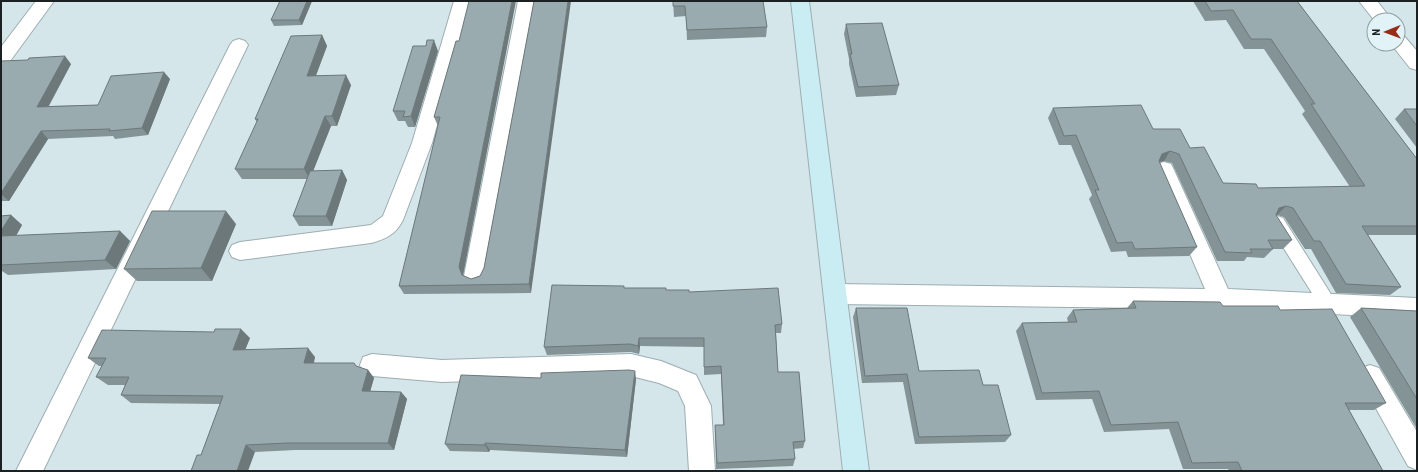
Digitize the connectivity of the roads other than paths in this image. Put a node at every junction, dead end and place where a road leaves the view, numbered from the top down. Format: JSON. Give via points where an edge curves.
{"nodes":[{"id":1,"x":46,"y":1,"type":"edge"},
{"id":2,"x":463,"y":1,"type":"edge"},
{"id":3,"x":527,"y":1,"type":"edge"},
{"id":4,"x":800,"y":1,"type":"edge"},
{"id":5,"x":1368,"y":1,"type":"edge"},
{"id":6,"x":1377,"y":12,"type":"edge"},
{"id":7,"x":239,"y":45,"type":"dead end"},
{"id":8,"x":1406,"y":50,"type":"edge"},
{"id":9,"x":1,"y":60,"type":"edge"},
{"id":10,"x":1417,"y":64,"type":"edge"},
{"id":11,"x":1164,"y":170,"type":"edge"},
{"id":12,"x":1277,"y":223,"type":"edge"},
{"id":13,"x":240,"y":252,"type":"dead end"},
{"id":14,"x":474,"y":276,"type":"edge"},
{"id":15,"x":836,"y":294,"type":"junction"},
{"id":16,"x":1221,"y":299,"type":"junction"},
{"id":17,"x":1417,"y":308,"type":"edge"},
{"id":18,"x":1334,"y":314,"type":"junction"},
{"id":19,"x":1359,"y":357,"type":"edge"},
{"id":20,"x":372,"y":365,"type":"dead end"},
{"id":21,"x":1417,"y":457,"type":"edge"},
{"id":22,"x":29,"y":471,"type":"edge"},
{"id":23,"x":702,"y":471,"type":"edge"},
{"id":24,"x":856,"y":471,"type":"edge"}],
"edges":[{"from":1,"to":9,"type":"street"},
{"from":2,"to":13,"type":"street","via":[[422,143],[392,220],[387,226],[380,232],[371,234]]},
{"from":3,"to":14,"type":"street"},
{"from":4,"to":15,"type":"street"},
{"from":5,"to":6,"type":"street"},
{"from":7,"to":22,"type":"street"},
{"from":8,"to":10,"type":"street"},
{"from":11,"to":16,"type":"street"},
{"from":12,"to":18,"type":"lane"},
{"from":15,"to":16,"type":"street"},
{"from":15,"to":24,"type":"street"},
{"from":16,"to":18,"type":"street"},
{"from":17,"to":18,"type":"street"},
{"from":19,"to":21,"type":"street"},
{"from":20,"to":23,"type":"street","via":[[449,371],[631,365],[661,372],[687,383],[698,406]]}]}
